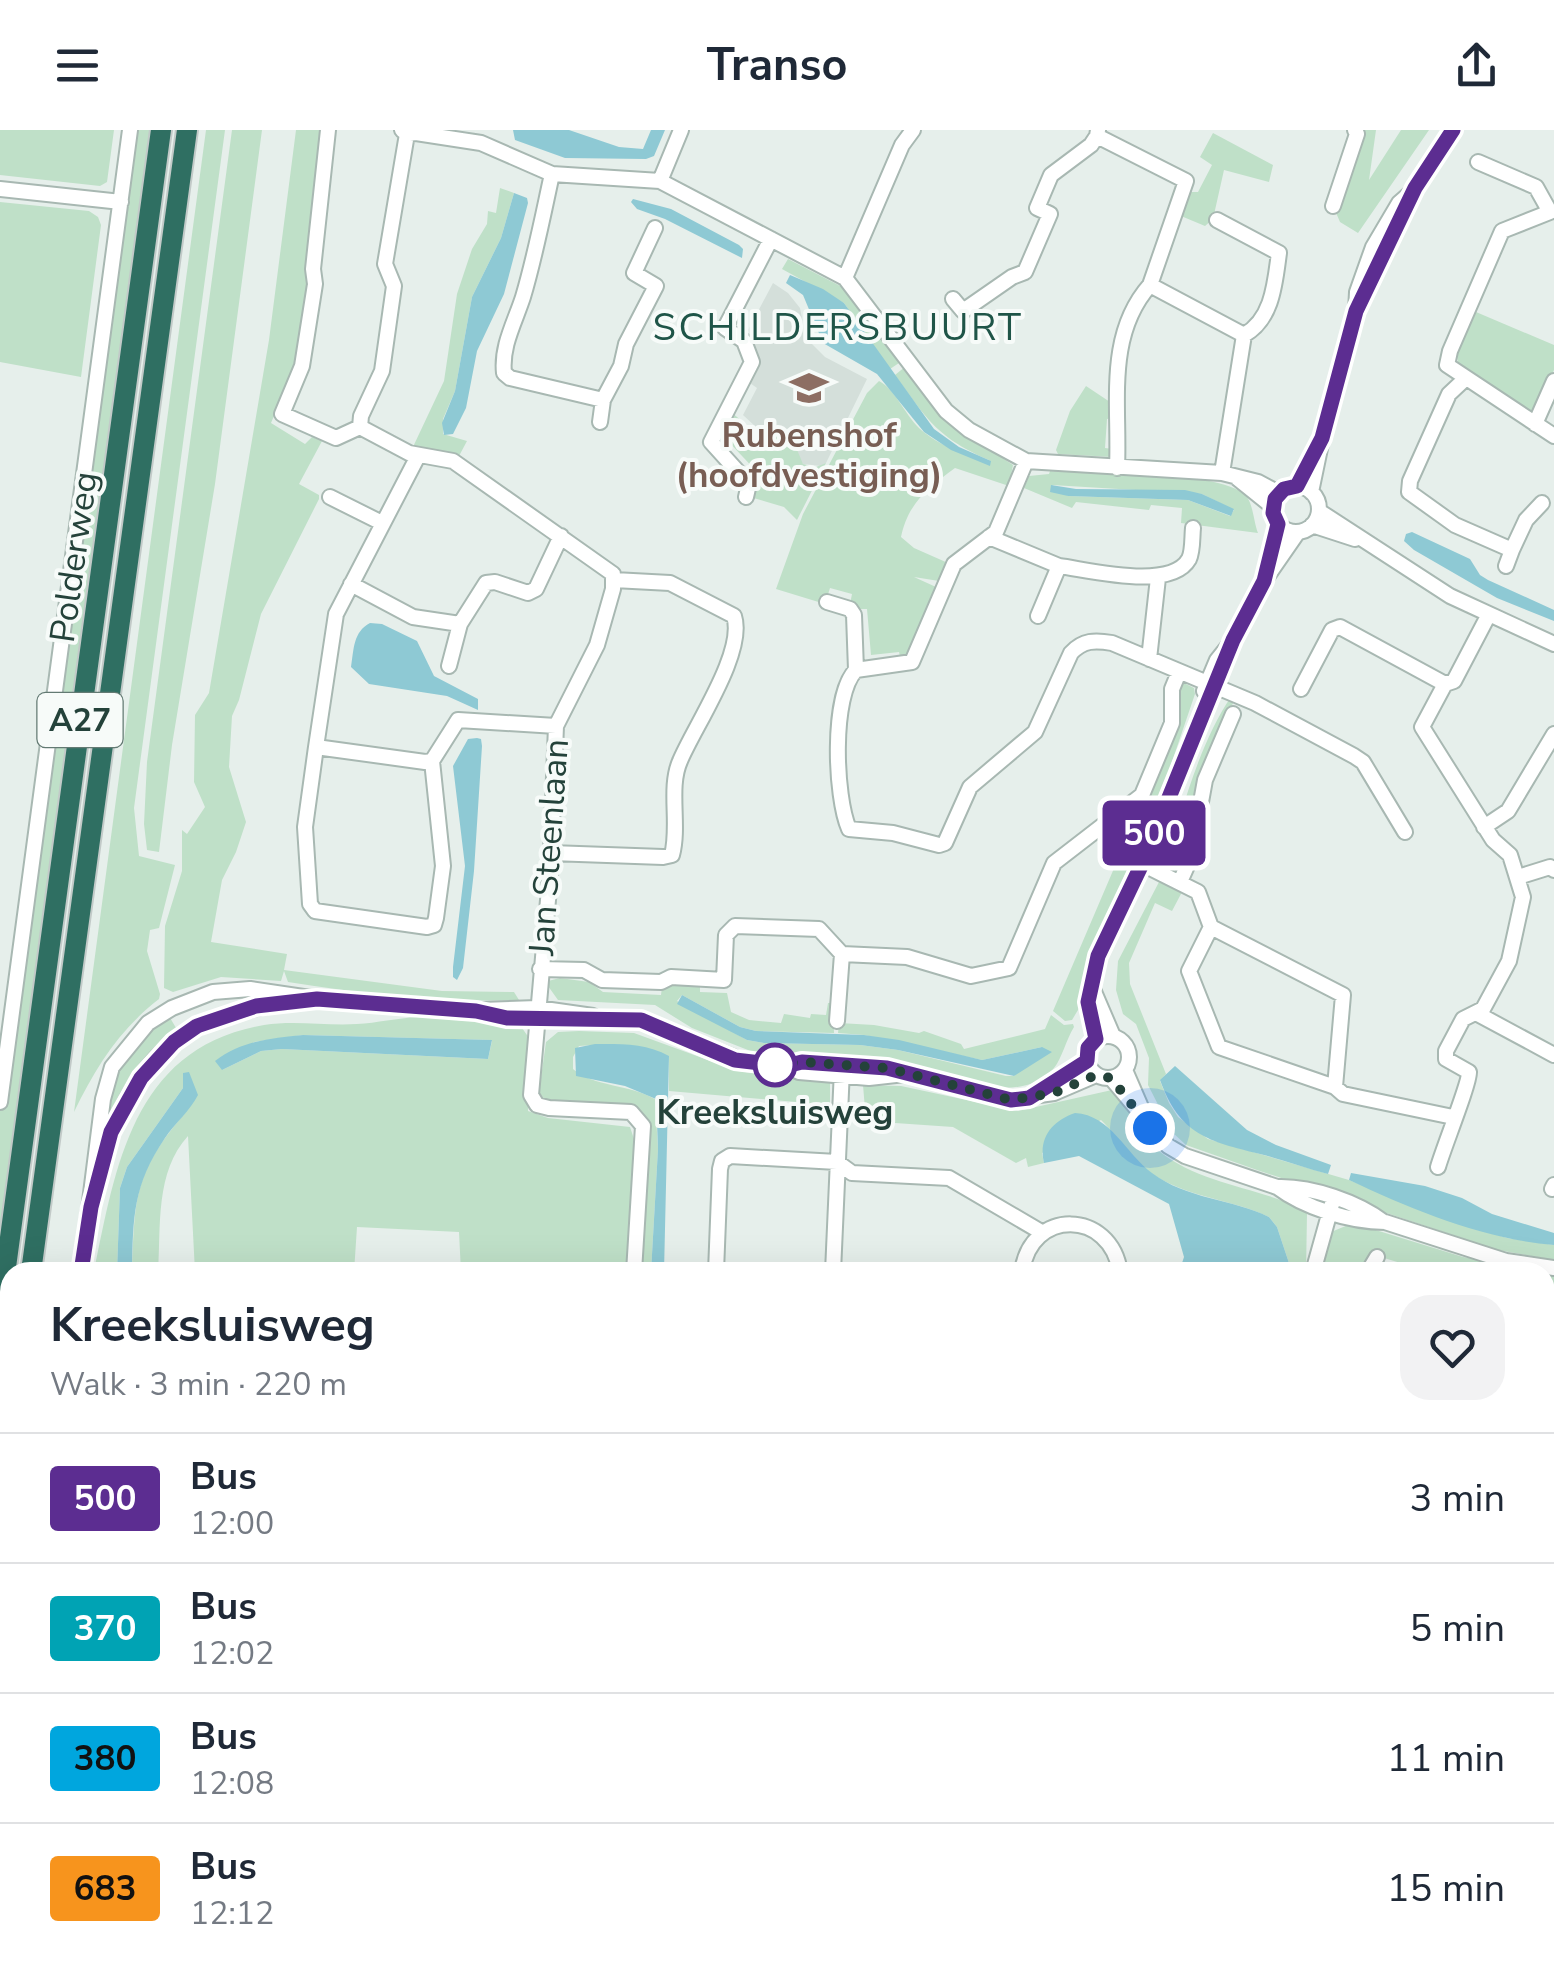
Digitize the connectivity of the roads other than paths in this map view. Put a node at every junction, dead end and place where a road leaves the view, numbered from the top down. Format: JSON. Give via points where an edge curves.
{"nodes":[{"id":1,"x":130,"y":130,"type":"edge"},
{"id":2,"x":161,"y":130,"type":"edge"},
{"id":3,"x":187,"y":130,"type":"edge"},
{"id":4,"x":328,"y":130,"type":"edge"},
{"id":5,"x":682,"y":130,"type":"edge"},
{"id":6,"x":913,"y":130,"type":"edge"},
{"id":7,"x":1355,"y":130,"type":"edge"},
{"id":8,"x":1453,"y":130,"type":"edge"},
{"id":9,"x":404,"y":132,"type":"edge"},
{"id":10,"x":1098,"y":133,"type":"edge"},
{"id":11,"x":473,"y":136,"type":"edge"},
{"id":12,"x":1478,"y":162,"type":"dead end"},
{"id":13,"x":552,"y":174,"type":"junction"},
{"id":14,"x":660,"y":181,"type":"junction"},
{"id":15,"x":0,"y":189,"type":"edge"},
{"id":16,"x":121,"y":202,"type":"junction"},
{"id":17,"x":1333,"y":206,"type":"dead end"},
{"id":18,"x":1552,"y":211,"type":"edge"},
{"id":19,"x":1218,"y":220,"type":"dead end"},
{"id":20,"x":655,"y":228,"type":"dead end"},
{"id":21,"x":772,"y":239,"type":"junction"},
{"id":22,"x":844,"y":278,"type":"junction"},
{"id":23,"x":1150,"y":286,"type":"junction"},
{"id":24,"x":952,"y":298,"type":"dead end"},
{"id":25,"x":1244,"y":335,"type":"junction"},
{"id":26,"x":1464,"y":379,"type":"junction"},
{"id":27,"x":1554,"y":381,"type":"edge"},
{"id":28,"x":603,"y":400,"type":"junction"},
{"id":29,"x":600,"y":422,"type":"dead end"},
{"id":30,"x":1535,"y":424,"type":"junction"},
{"id":31,"x":360,"y":428,"type":"junction"},
{"id":32,"x":1554,"y":436,"type":"edge"},
{"id":33,"x":418,"y":456,"type":"junction"},
{"id":34,"x":1026,"y":461,"type":"junction"},
{"id":35,"x":1118,"y":468,"type":"junction"},
{"id":36,"x":1230,"y":475,"type":"junction"},
{"id":37,"x":1304,"y":488,"type":"junction"},
{"id":38,"x":330,"y":497,"type":"dead end"},
{"id":39,"x":746,"y":497,"type":"dead end"},
{"id":40,"x":1276,"y":500,"type":"junction"},
{"id":41,"x":1542,"y":503,"type":"dead end"},
{"id":42,"x":1310,"y":522,"type":"junction"},
{"id":43,"x":382,"y":523,"type":"junction"},
{"id":44,"x":1278,"y":524,"type":"junction"},
{"id":45,"x":1193,"y":528,"type":"dead end"},
{"id":46,"x":561,"y":536,"type":"junction"},
{"id":47,"x":989,"y":537,"type":"junction"},
{"id":48,"x":1512,"y":550,"type":"junction"},
{"id":49,"x":1059,"y":566,"type":"junction"},
{"id":50,"x":1506,"y":566,"type":"dead end"},
{"id":51,"x":1158,"y":578,"type":"junction"},
{"id":52,"x":614,"y":580,"type":"junction"},
{"id":53,"x":1264,"y":581,"type":"junction"},
{"id":54,"x":351,"y":584,"type":"junction"},
{"id":55,"x":827,"y":602,"type":"dead end"},
{"id":56,"x":1038,"y":616,"type":"dead end"},
{"id":57,"x":1488,"y":616,"type":"junction"},
{"id":58,"x":460,"y":624,"type":"junction"},
{"id":59,"x":1554,"y":644,"type":"edge"},
{"id":60,"x":1149,"y":659,"type":"junction"},
{"id":61,"x":449,"y":666,"type":"dead end"},
{"id":62,"x":856,"y":670,"type":"junction"},
{"id":63,"x":1179,"y":672,"type":"junction"},
{"id":64,"x":1445,"y":684,"type":"junction"},
{"id":65,"x":1211,"y":685,"type":"junction"},
{"id":66,"x":1301,"y":690,"type":"dead end"},
{"id":67,"x":1233,"y":714,"type":"dead end"},
{"id":68,"x":556,"y":726,"type":"junction"},
{"id":69,"x":1554,"y":734,"type":"edge"},
{"id":70,"x":316,"y":747,"type":"junction"},
{"id":71,"x":432,"y":761,"type":"junction"},
{"id":72,"x":1484,"y":826,"type":"junction"},
{"id":73,"x":1405,"y":832,"type":"dead end"},
{"id":74,"x":550,"y":853,"type":"junction"},
{"id":75,"x":1142,"y":864,"type":"junction"},
{"id":76,"x":1554,"y":870,"type":"edge"},
{"id":77,"x":1518,"y":877,"type":"junction"},
{"id":78,"x":1180,"y":882,"type":"junction"},
{"id":79,"x":1212,"y":927,"type":"junction"},
{"id":80,"x":842,"y":954,"type":"junction"},
{"id":81,"x":540,"y":968,"type":"junction"},
{"id":82,"x":1092,"y":987,"type":"junction"},
{"id":83,"x":317,"y":999,"type":"junction"},
{"id":84,"x":1476,"y":1013,"type":"junction"},
{"id":85,"x":537,"y":1014,"type":"junction"},
{"id":86,"x":837,"y":1021,"type":"dead end"},
{"id":87,"x":1113,"y":1036,"type":"junction"},
{"id":88,"x":1096,"y":1039,"type":"junction"},
{"id":89,"x":1554,"y":1055,"type":"edge"},
{"id":90,"x":1087,"y":1061,"type":"junction"},
{"id":91,"x":842,"y":1069,"type":"junction"},
{"id":92,"x":1125,"y":1070,"type":"junction"},
{"id":93,"x":1103,"y":1076,"type":"junction"},
{"id":94,"x":1335,"y":1088,"type":"junction"},
{"id":95,"x":1029,"y":1098,"type":"junction"},
{"id":96,"x":0,"y":1102,"type":"edge"},
{"id":97,"x":1453,"y":1117,"type":"junction"},
{"id":98,"x":1150,"y":1128,"type":"junction"},
{"id":99,"x":837,"y":1162,"type":"junction"},
{"id":100,"x":1438,"y":1166,"type":"dead end"},
{"id":101,"x":1332,"y":1205,"type":"junction"},
{"id":102,"x":91,"y":1207,"type":"junction"},
{"id":103,"x":1043,"y":1233,"type":"junction"},
{"id":104,"x":1377,"y":1256,"type":"dead end"},
{"id":105,"x":7,"y":1262,"type":"edge"},
{"id":106,"x":32,"y":1262,"type":"edge"},
{"id":107,"x":83,"y":1262,"type":"edge"},
{"id":108,"x":635,"y":1262,"type":"edge"},
{"id":109,"x":717,"y":1262,"type":"edge"},
{"id":110,"x":832,"y":1262,"type":"edge"},
{"id":111,"x":1025,"y":1262,"type":"edge"},
{"id":112,"x":1119,"y":1262,"type":"edge"},
{"id":113,"x":1316,"y":1262,"type":"edge"},
{"id":114,"x":1374,"y":1262,"type":"edge"},
{"id":115,"x":1513,"y":1262,"type":"edge"}],
"edges":[{"from":1,"to":16,"type":"street","name":"Polderweg"},
{"from":2,"to":105,"type":"highway","number":"A27"},
{"from":3,"to":106,"type":"highway","number":"A27"},
{"from":4,"to":31,"type":"street","via":[[302,366],[282,414],[336,438]]},
{"from":5,"to":14,"type":"street"},
{"from":6,"to":22,"type":"street"},
{"from":7,"to":17,"type":"street"},
{"from":8,"to":37,"type":"street","via":[[1415,188],[1356,311]]},
{"from":9,"to":11,"type":"street"},
{"from":9,"to":31,"type":"street","via":[[385,264],[394,286],[382,371]]},
{"from":10,"to":23,"type":"street","via":[[1186,181]]},
{"from":10,"to":24,"type":"street","via":[[1052,174],[1037,208],[1050,214],[1025,272],[963,311]]},
{"from":11,"to":13,"type":"street"},
{"from":12,"to":18,"type":"street","via":[[1536,188]]},
{"from":13,"to":14,"type":"street"},
{"from":13,"to":28,"type":"street","via":[[504,373]]},
{"from":14,"to":21,"type":"street"},
{"from":15,"to":16,"type":"street"},
{"from":16,"to":96,"type":"street","name":"Polderweg"},
{"from":18,"to":26,"type":"street","via":[[1502,231],[1447,359]]},
{"from":19,"to":25,"type":"street","via":[[1279,253],[1271,303]]},
{"from":20,"to":28,"type":"street","via":[[634,273],[656,286]]},
{"from":21,"to":22,"type":"street"},
{"from":21,"to":39,"type":"street","via":[[725,328],[744,341],[752,362],[711,442],[749,484]]},
{"from":22,"to":34,"type":"street","via":[[946,411]]},
{"from":23,"to":25,"type":"street"},
{"from":23,"to":35,"type":"street","via":[[1119,345]]},
{"from":25,"to":36,"type":"street"},
{"from":26,"to":30,"type":"street"},
{"from":26,"to":48,"type":"street","via":[[1449,394],[1410,492],[1455,525]]},
{"from":27,"to":30,"type":"street"},
{"from":28,"to":29,"type":"street"},
{"from":30,"to":32,"type":"street"},
{"from":31,"to":33,"type":"street"},
{"from":33,"to":43,"type":"street"},
{"from":33,"to":46,"type":"street","via":[[453,461]]},
{"from":34,"to":35,"type":"street"},
{"from":34,"to":47,"type":"street"},
{"from":35,"to":36,"type":"street"},
{"from":36,"to":40,"type":"street"},
{"from":37,"to":40,"type":"street"},
{"from":37,"to":42,"type":"street"},
{"from":38,"to":43,"type":"street"},
{"from":40,"to":44,"type":"street"},
{"from":41,"to":48,"type":"street"},
{"from":42,"to":44,"type":"street"},
{"from":42,"to":53,"type":"street"},
{"from":42,"to":57,"type":"street","via":[[1370,544]]},
{"from":43,"to":54,"type":"street"},
{"from":44,"to":53,"type":"street"},
{"from":45,"to":51,"type":"street","via":[[1190,558],[1174,574]]},
{"from":46,"to":52,"type":"street","via":[[608,568]]},
{"from":46,"to":58,"type":"street","via":[[536,589],[486,583]]},
{"from":47,"to":49,"type":"street"},
{"from":47,"to":62,"type":"street","via":[[954,564],[912,662]]},
{"from":48,"to":50,"type":"street"},
{"from":49,"to":51,"type":"street"},
{"from":49,"to":56,"type":"street"},
{"from":51,"to":60,"type":"street"},
{"from":52,"to":68,"type":"street","name":"Jan Steenlaan","via":[[597,644]]},
{"from":52,"to":74,"type":"street","via":[[670,583],[734,616],[737,626],[721,681],[678,765],[672,854]]},
{"from":53,"to":65,"type":"street","via":[[1216,660]]},
{"from":54,"to":58,"type":"street","via":[[414,617]]},
{"from":54,"to":70,"type":"street","via":[[336,614]]},
{"from":55,"to":62,"type":"street","via":[[854,614]]},
{"from":57,"to":59,"type":"street"},
{"from":57,"to":64,"type":"street","via":[[1454,680]]},
{"from":58,"to":61,"type":"street"},
{"from":60,"to":62,"type":"street","via":[[1097,640],[1070,653],[1035,732],[970,786],[946,843],[939,845],[848,829],[838,781],[842,704]]},
{"from":60,"to":63,"type":"street"},
{"from":63,"to":65,"type":"street"},
{"from":63,"to":80,"type":"street","via":[[1172,723],[1142,795],[1054,862],[1010,968],[972,976],[907,957]]},
{"from":64,"to":66,"type":"street","via":[[1340,627],[1332,630]]},
{"from":64,"to":72,"type":"street","via":[[1422,727]]},
{"from":65,"to":73,"type":"street","via":[[1256,702],[1363,762]]},
{"from":65,"to":75,"type":"street"},
{"from":67,"to":78,"type":"street","via":[[1205,780]]},
{"from":68,"to":71,"type":"street","via":[[458,720]]},
{"from":68,"to":74,"type":"street","name":"Jan Steenlaan"},
{"from":69,"to":72,"type":"street","via":[[1508,811]]},
{"from":70,"to":71,"type":"street"},
{"from":70,"to":71,"type":"street","via":[[305,827],[310,904],[315,911],[427,927],[436,918],[443,866]]},
{"from":72,"to":77,"type":"street"},
{"from":74,"to":81,"type":"street","name":"Jan Steenlaan"},
{"from":75,"to":78,"type":"street"},
{"from":75,"to":82,"type":"street","via":[[1098,956]]},
{"from":76,"to":77,"type":"street"},
{"from":77,"to":84,"type":"street","via":[[1523,897],[1509,962],[1484,1010]]},
{"from":78,"to":79,"type":"street","via":[[1198,892]]},
{"from":79,"to":94,"type":"street","via":[[1343,995]]},
{"from":79,"to":94,"type":"street","via":[[1189,971],[1219,1047]]},
{"from":80,"to":81,"type":"street","via":[[819,929],[735,926],[726,935],[724,980],[602,980],[584,970]]},
{"from":80,"to":86,"type":"street"},
{"from":81,"to":85,"type":"street","name":"Jan Steenlaan"},
{"from":82,"to":87,"type":"street"},
{"from":82,"to":88,"type":"street","via":[[1088,1002]]},
{"from":83,"to":85,"type":"street"},
{"from":83,"to":102,"type":"street","via":[[220,1016],[186,1033],[156,1060],[111,1132]]},
{"from":83,"to":102,"type":"street","via":[[250,989],[212,992],[148,1023],[112,1067]]},
{"from":84,"to":89,"type":"street"},
{"from":84,"to":97,"type":"street","via":[[1463,1020],[1446,1051],[1446,1059],[1470,1080]]},
{"from":85,"to":91,"type":"street","via":[[641,1020],[735,1060],[798,1072]]},
{"from":85,"to":108,"type":"street","name":"Jan Steenlaan","via":[[537,1105],[631,1112],[643,1126]]},
{"from":87,"to":88,"type":"street"},
{"from":87,"to":92,"type":"street","via":[[1128,1050]]},
{"from":88,"to":90,"type":"street"},
{"from":90,"to":93,"type":"street"},
{"from":90,"to":95,"type":"street"},
{"from":91,"to":95,"type":"street"},
{"from":91,"to":99,"type":"street"},
{"from":92,"to":93,"type":"street"},
{"from":92,"to":98,"type":"street"},
{"from":93,"to":95,"type":"street"},
{"from":93,"to":98,"type":"street"},
{"from":94,"to":97,"type":"street"},
{"from":97,"to":100,"type":"street"},
{"from":98,"to":101,"type":"street","via":[[1185,1156],[1294,1186]]},
{"from":99,"to":103,"type":"street","via":[[852,1173],[949,1178]]},
{"from":99,"to":109,"type":"street","via":[[722,1160]]},
{"from":99,"to":110,"type":"street"},
{"from":101,"to":113,"type":"street"},
{"from":101,"to":115,"type":"street"},
{"from":102,"to":107,"type":"street"},
{"from":103,"to":111,"type":"street"},
{"from":103,"to":112,"type":"street","via":[[1076,1224],[1093,1229]]},
{"from":104,"to":114,"type":"street"}]}
